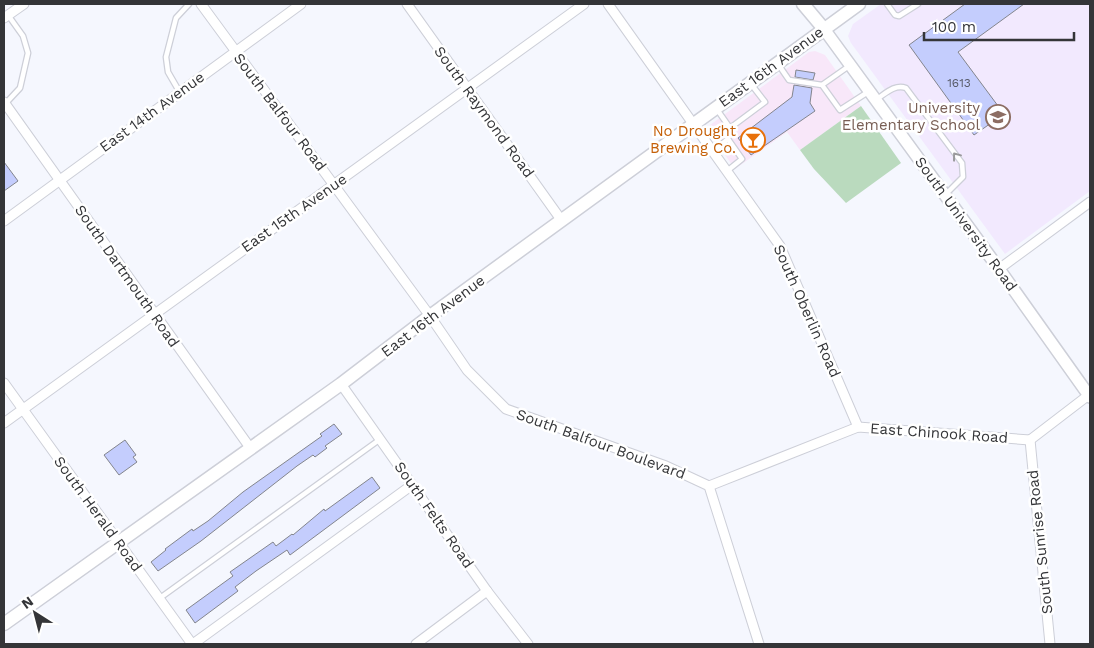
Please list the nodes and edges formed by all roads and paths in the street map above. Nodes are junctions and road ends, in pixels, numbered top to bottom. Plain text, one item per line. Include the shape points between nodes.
1 (24, 4) edge
2 (189, 4) edge
3 (201, 4) edge
4 (301, 4) edge
5 (407, 4) edge
6 (584, 4) edge
7 (608, 4) edge
8 (803, 4) edge
9 (859, 4) edge
10 (887, 4) edge
11 (918, 4) edge
12 (6, 16) edge
13 (824, 29) junction
14 (234, 51) junction
15 (777, 63) junction
16 (850, 65) junction
17 (750, 82) junction
18 (822, 85) junction
19 (467, 88) junction
20 (179, 91) junction
21 (872, 95) junction
22 (4, 103) edge
23 (716, 107) junction
24 (693, 124) junction
25 (730, 128) junction
26 (728, 139) junction
27 (712, 151) junction
28 (726, 170) junction
29 (60, 180) junction
30 (335, 185) junction
31 (945, 194) junction
32 (1090, 202) edge
33 (4, 221) edge
34 (562, 221) junction
35 (999, 269) junction
36 (154, 313) junction
37 (430, 316) junction
38 (4, 383) edge
39 (341, 384) junction
40 (1090, 395) edge
41 (22, 409) junction
42 (4, 422) edge
43 (858, 427) junction
44 (380, 439) junction
45 (1030, 440) junction
46 (251, 449) junction
47 (412, 485) junction
48 (709, 486) junction
49 (119, 541) junction
50 (487, 591) junction
51 (160, 598) junction
52 (4, 624) edge
53 (192, 644) edge
54 (416, 644) edge
55 (528, 644) edge
56 (759, 644) edge
57 (1050, 644) edge

1 - 12 street
2 - 20 lane via 176,18 165,65
3 - 14 street, South Balfour Road
4 - 14 street, East 14th Avenue
5 - 19 street, South Raymond Road
6 - 19 street, East 15th Avenue
7 - 24 street, South Oberlin Road
8 - 13 main road, South University Road
9 - 13 main road, East 16th Avenue
10 - 11 lane via 899,16
12 - 22 lane via 23,36 28,53 20,88
13 - 15 main road, East 16th Avenue
13 - 16 street, South University Road
14 - 20 street, East 14th Avenue
14 - 30 street, South Balfour Road
15 - 17 main road, East 16th Avenue
15 - 18 lane via 789,80
16 - 18 lane
16 - 21 street, South University Road
17 - 23 main road, East 16th Avenue
17 - 25 lane via 765,102
18 - 21 lane via 840,110
19 - 30 street, East 15th Avenue
19 - 34 street, South Raymond Road
20 - 29 street, East 14th Avenue
21 - 31 street, South University Road
31 -> 21 lane via 963,177 962,163 906,88 900,86
22 - 29 street, South Dartmouth Road
23 - 24 main road, East 16th Avenue
23 - 25 lane
24 - 27 street, South Oberlin Road
24 - 34 main road, East 16th Avenue
25 - 26 lane
26 - 27 lane
26 - 28 lane via 742,159
27 - 28 street, South Oberlin Road
28 - 43 street, South Oberlin Road via 780,246
29 - 33 street, East 14th Avenue
29 - 36 street, South Dartmouth Road
30 - 36 street, East 15th Avenue
30 - 37 street, South Balfour Road
31 - 35 street, South University Road
32 - 35 street
34 - 37 main road, East 16th Avenue
35 - 40 street, South University Road
36 - 41 street, East 15th Avenue
36 - 46 street, South Dartmouth Road
37 - 39 main road, East 16th Avenue
37 - 48 street, South Balfour Boulevard via 467,370 506,409 666,466
38 - 41 street, South Herald Road
39 - 44 street, South Felts Road
39 - 46 main road, East 16th Avenue
40 - 45 street
41 - 42 street, East 15th Avenue
41 - 49 street, South Herald Road
43 - 45 street, East Chinook Road
43 - 48 street, East Chinook Road
44 - 47 street, South Felts Road
44 - 51 lane
45 - 57 street, South Sunrise Road
46 - 49 main road, East 16th Avenue
47 - 50 street, South Felts Road
47 - 53 street
48 - 56 street
49 - 51 street, South Herald Road
49 - 52 main road, East 16th Avenue
50 - 54 street
50 - 55 street, South Felts Road
51 - 53 street, South Herald Road

